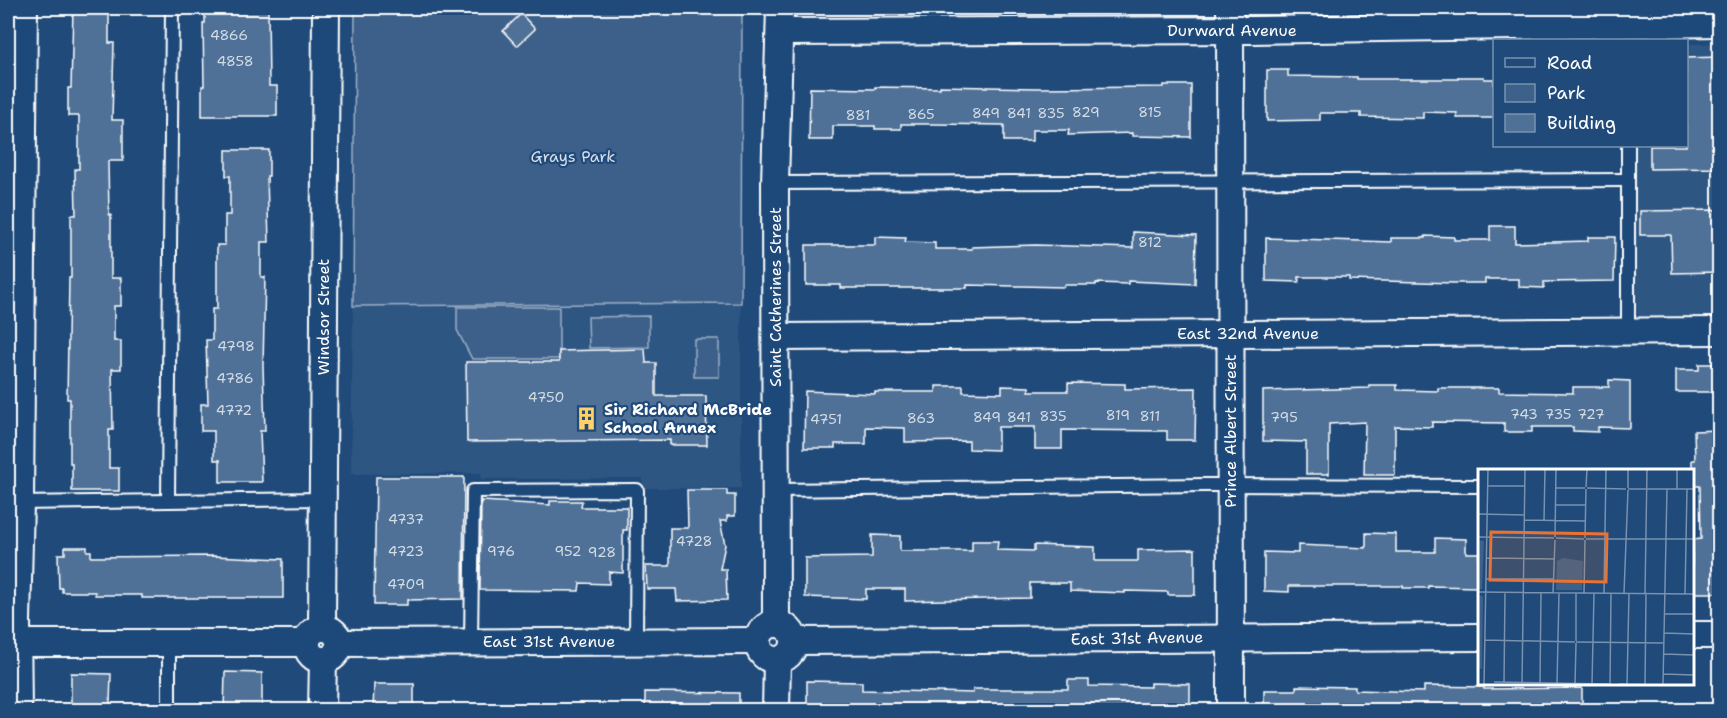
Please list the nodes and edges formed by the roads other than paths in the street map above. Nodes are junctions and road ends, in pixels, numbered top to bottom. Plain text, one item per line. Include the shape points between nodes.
1 (24, 8) edge
2 (172, 8) edge
3 (326, 8) edge
4 (1230, 19) edge
5 (780, 20) edge
6 (1719, 23) edge
7 (1629, 33) edge
8 (1628, 147) edge
9 (1628, 180) junction
10 (1229, 181) junction
11 (775, 183) junction
12 (1628, 331) junction
13 (1719, 331) edge
14 (1230, 333) junction
15 (776, 336) junction
16 (1231, 486) junction
17 (1478, 486) edge
18 (776, 490) junction
19 (322, 499) junction
20 (168, 500) junction
21 (14, 503) edge
22 (767, 632) junction
23 (1694, 635) edge
24 (1719, 635) edge
25 (1478, 637) edge
26 (1229, 638) junction
27 (471, 641) junction
28 (636, 641) junction
29 (794, 641) junction
30 (12, 643) edge
31 (323, 643) junction
32 (169, 644) junction
33 (777, 660) junction
34 (18, 711) edge
35 (169, 711) edge
36 (322, 711) edge
37 (776, 711) edge
38 (1231, 711) edge

1 - 21 street
2 - 20 lane
3 - 19 street, Windsor Street
4 - 5 street, Durward Avenue
4 - 7 street, Durward Avenue
4 - 10 street, Prince Albert Street
5 - 11 street, Saint Catherines Street
6 - 7 street, Durward Avenue
8 - 9 lane
9 - 10 lane
9 - 12 lane
10 - 11 lane
10 - 14 street, Prince Albert Street
11 - 15 street, Saint Catherines Street
12 - 13 street, East 32nd Avenue
12 - 14 street, East 32nd Avenue
14 - 15 street, East 32nd Avenue
14 - 16 street, Prince Albert Street
15 - 18 street, Saint Catherines Street
16 - 17 lane
16 - 18 lane
16 - 26 street, Prince Albert Street
18 - 22 street, Saint Catherines Street
19 - 20 lane
19 - 31 street, Windsor Street
20 - 21 lane
21 - 30 street
22 - 28 street, East 31st Avenue
22 - 29 street via 786,627
22 - 33 street via 759,647 766,656
23 - 24 street
25 - 26 street, East 31st Avenue
26 - 29 street, East 31st Avenue
26 - 38 street, Prince Albert Street
27 - 28 street, East 31st Avenue
27 - 28 lane via 473,491 637,490
27 - 31 street, East 31st Avenue
29 - 33 street via 787,656
30 - 32 street, East 31st Avenue
30 - 34 street
31 - 32 street, East 31st Avenue
31 - 36 street, Windsor Street
32 - 35 lane
33 - 37 street

